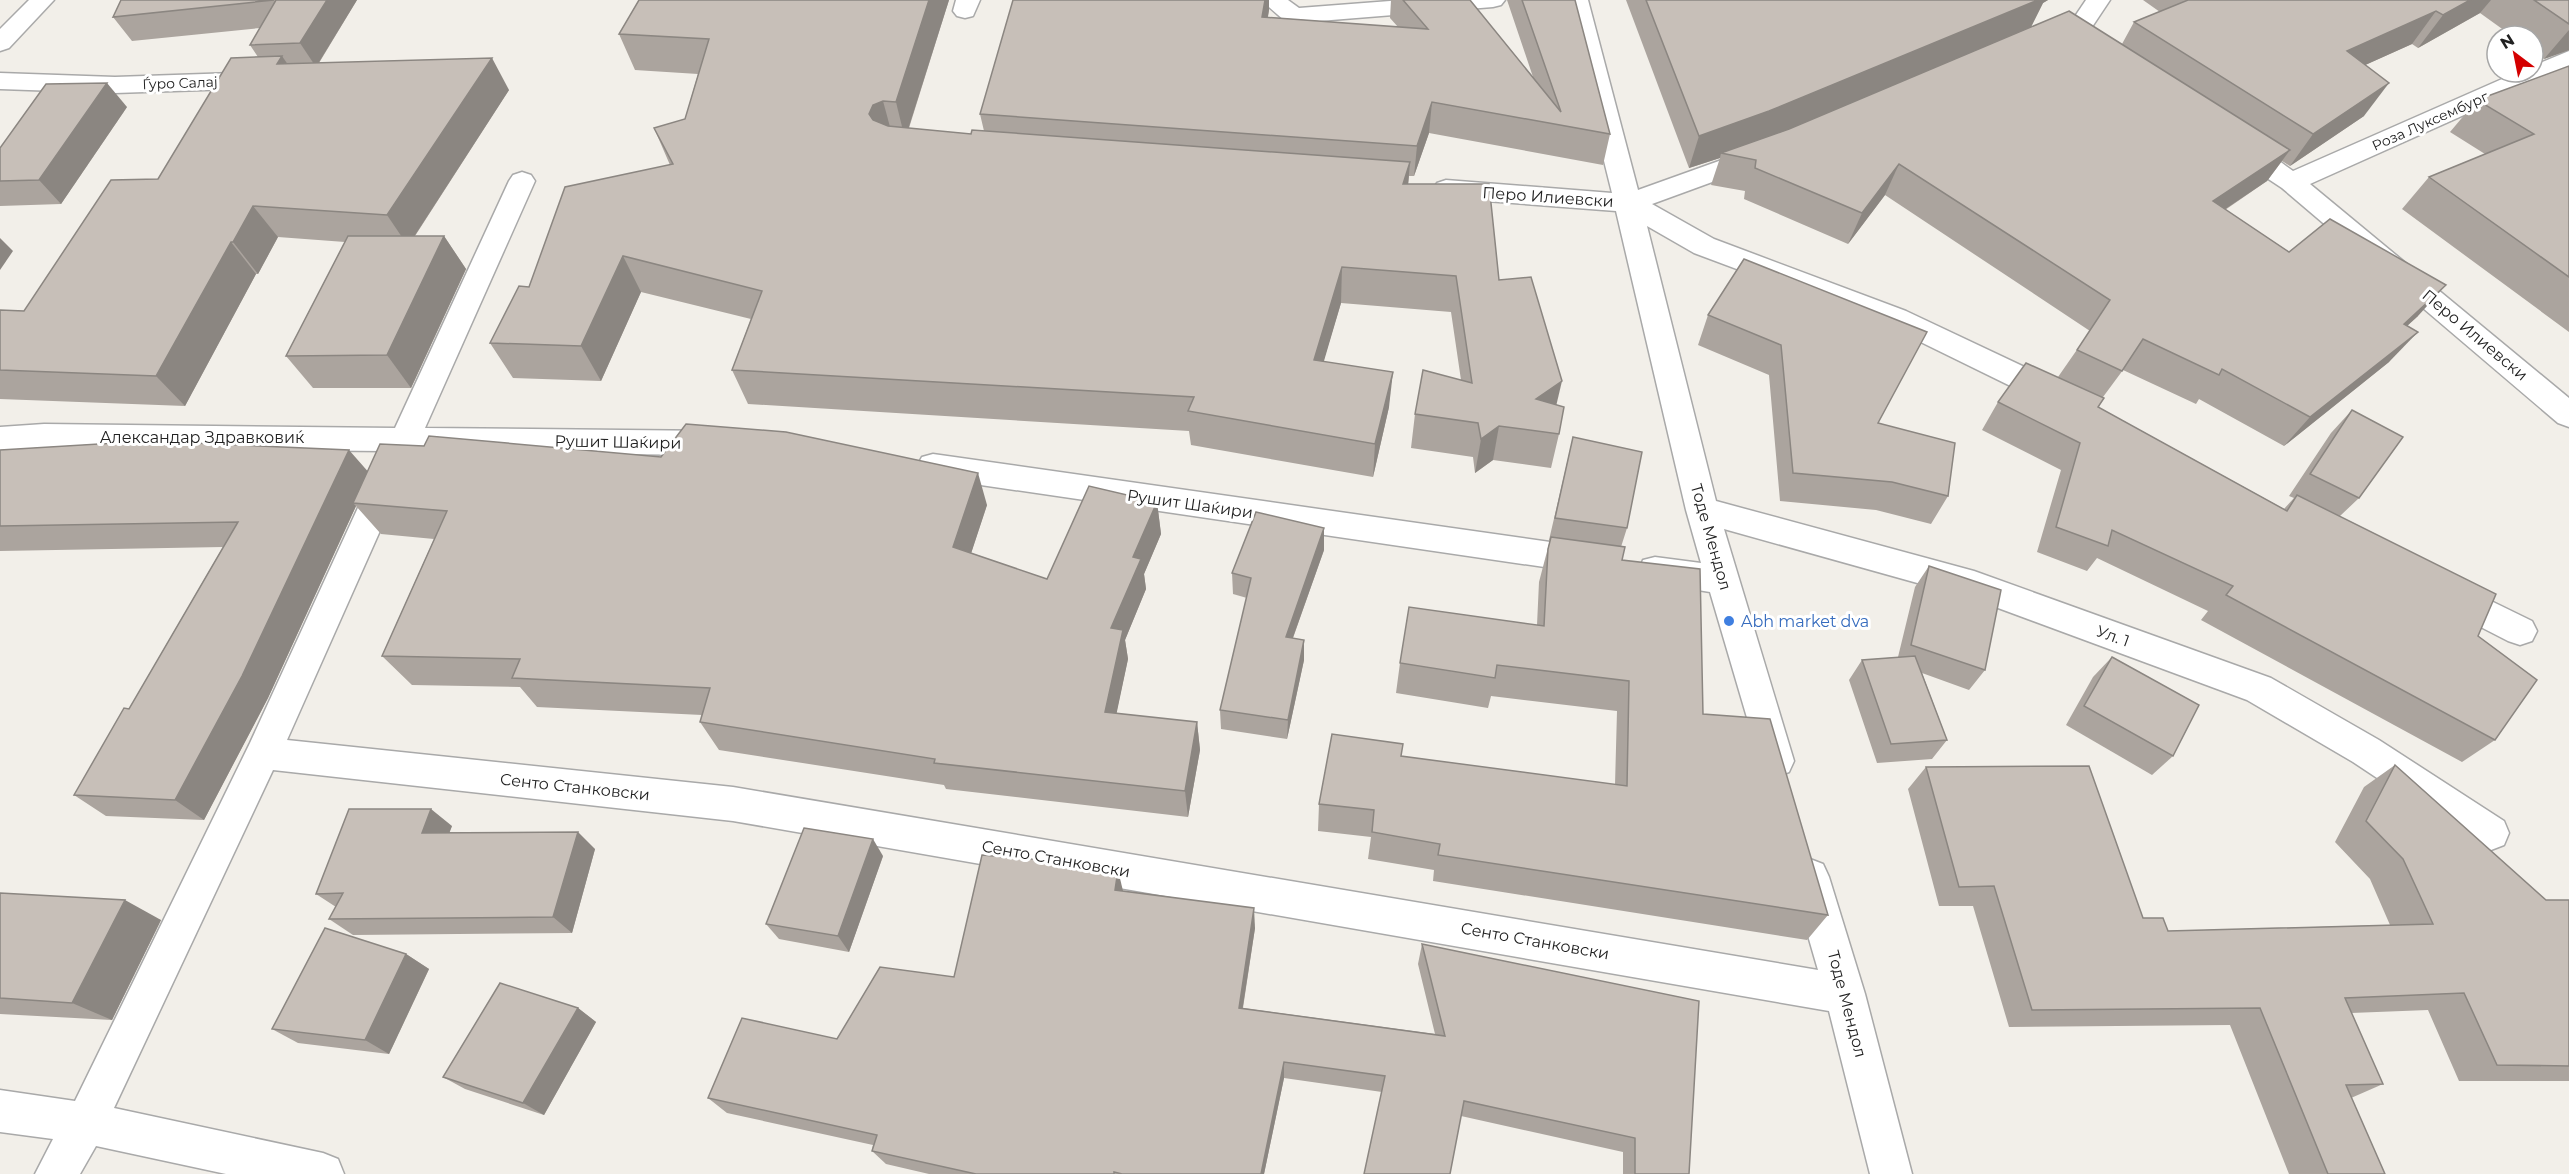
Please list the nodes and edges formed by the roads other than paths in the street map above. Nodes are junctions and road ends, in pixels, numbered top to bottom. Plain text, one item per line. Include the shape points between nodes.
1 (42, 0) edge
2 (1273, 0) edge
3 (1493, 0) edge
4 (1575, 0) edge
5 (2098, 0) edge
6 (2066, 39) edge
7 (0, 43) edge
8 (2569, 59) edge
9 (280, 79) edge
10 (0, 81) edge
11 (2221, 137) edge
12 (1778, 147) edge
13 (522, 181) dead end
14 (2291, 182) junction
15 (1427, 188) edge
16 (1628, 203) junction
17 (2557, 387) edge
18 (2080, 407) edge
19 (2569, 415) edge
20 (0, 439) edge
21 (404, 439) junction
22 (749, 445) edge
23 (909, 462) edge
24 (1702, 510) junction
25 (1723, 580) junction
26 (2426, 583) edge
27 (2520, 631) dead end
28 (262, 753) junction
29 (1784, 787) edge
30 (2491, 833) dead end
31 (1801, 845) edge
32 (1845, 994) junction
33 (0, 1112) edge
34 (86, 1123) junction
35 (56, 1174) edge
36 (323, 1174) edge
37 (1891, 1174) edge

1 - 7 street
2 - 3 street via 1294,16
4 - 16 street, Тоде Мендол
5 - 6 street
8 - 14 street, Роза Луксембург
9 - 10 street, Ѓуро Салај via 116,85
11 - 14 street, Перо Илиевски
12 - 16 street
13 - 21 street
14 - 17 street, Перо Илиевски
15 - 16 street, Перо Илиевски
16 - 18 street via 1704,246 1896,318
16 - 24 street, Тоде Мендол
17 - 19 street, Перо Илиевски
20 - 21 street, Александар Здравковиќ
21 - 22 street, Рушит Шаќири
21 - 28 street
23 - 25 street, Рушит Шаќири
24 - 25 street, Тоде Мендол
24 - 30 street, Ул. 1 via 1974,585 2259,689 2366,751
25 - 29 street, Тоде Мендол
26 - 27 street
28 - 32 street, Сенто Станковски via 733,804
28 - 34 street
31 - 32 street, Тоде Мендол
32 - 37 street, Тоде Мендол
33 - 34 street
34 - 35 street
34 - 36 street

